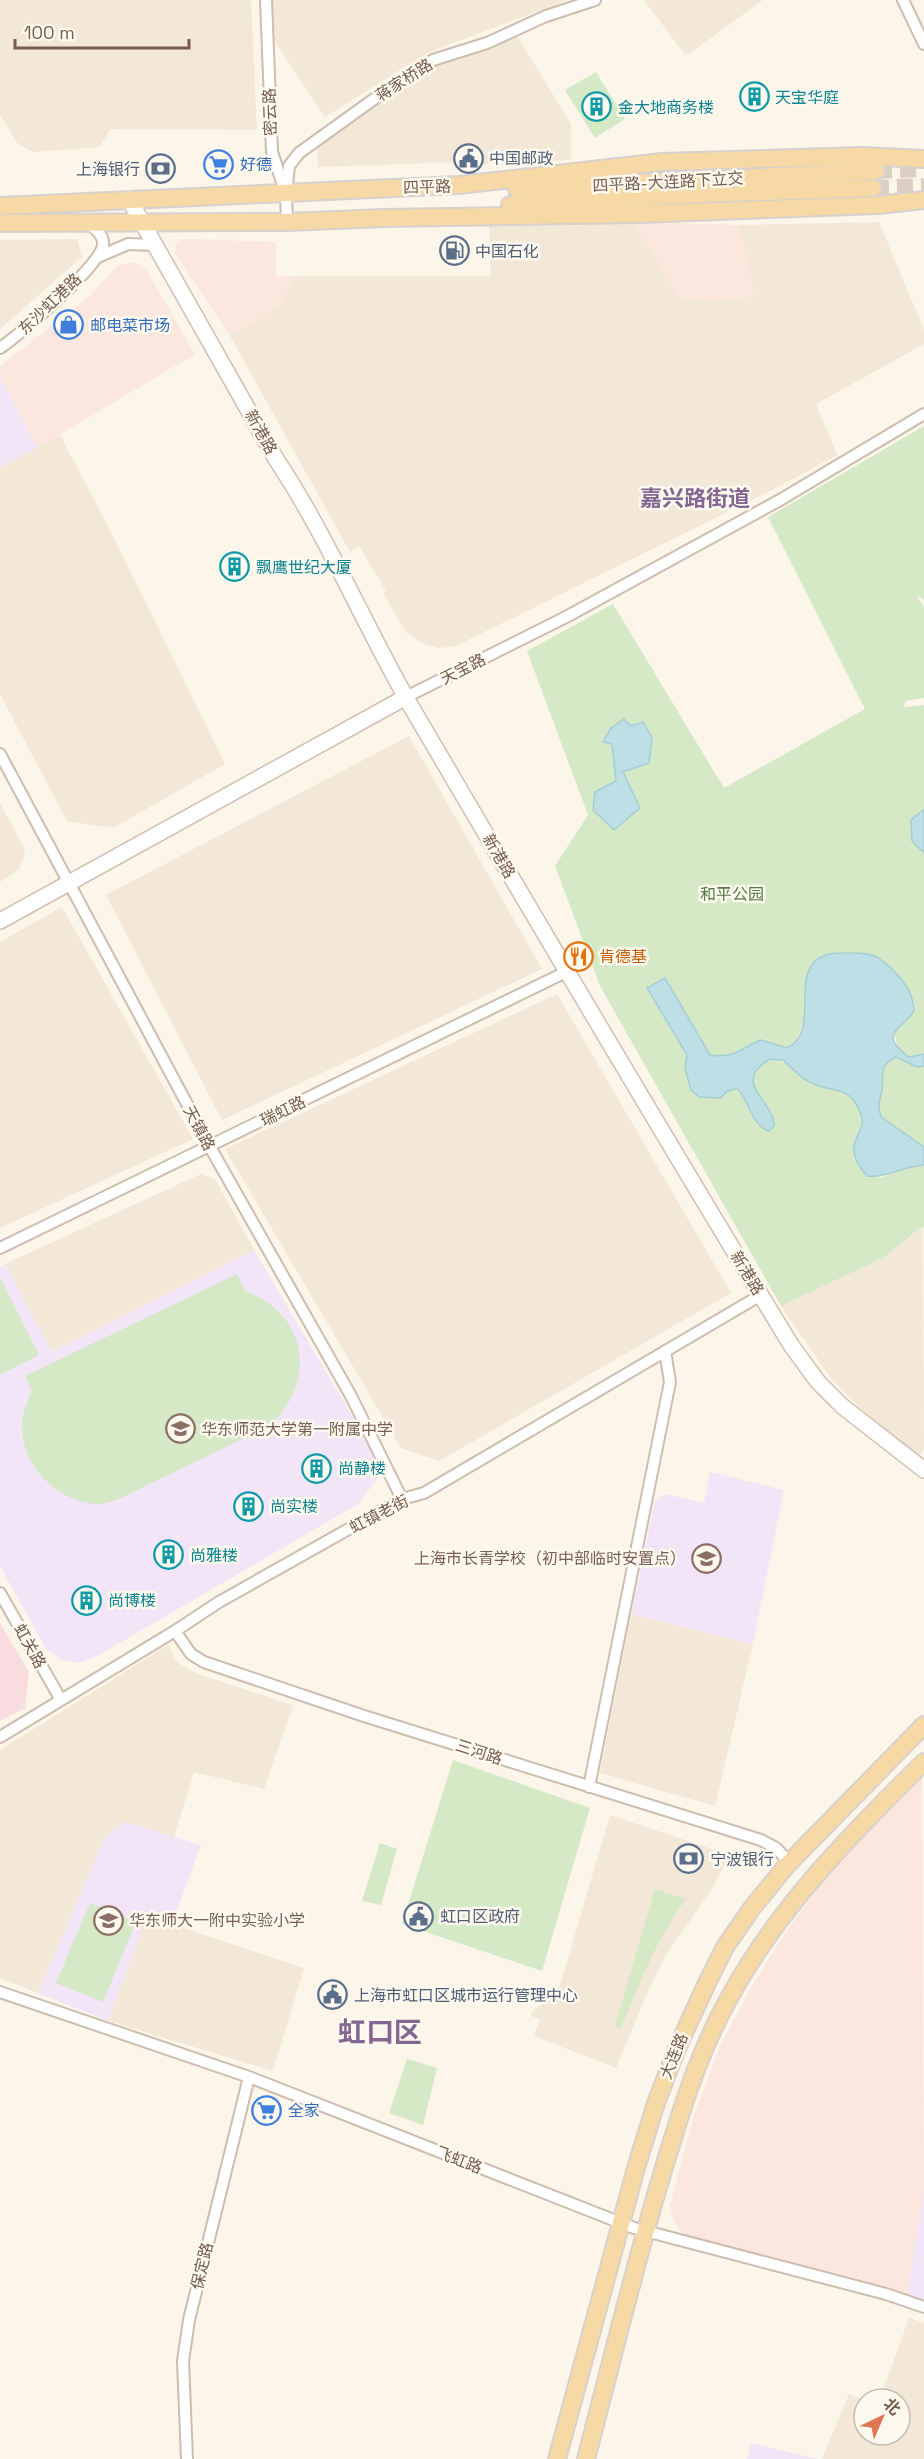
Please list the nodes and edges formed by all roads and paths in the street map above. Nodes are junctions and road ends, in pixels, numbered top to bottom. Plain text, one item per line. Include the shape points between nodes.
1 (266, 0) edge
2 (595, 0) edge
3 (903, 0) edge
4 (924, 44) edge
5 (924, 159) edge
6 (876, 171) tunnel mouth
7 (459, 185) junction
8 (873, 188) tunnel mouth
9 (286, 194) junction
10 (129, 200) junction
11 (924, 200) edge
12 (0, 206) edge
13 (469, 216) junction
14 (140, 221) junction
15 (287, 222) junction
16 (88, 223) junction
17 (0, 224) edge
18 (153, 245) junction
19 (98, 257) junction
20 (0, 348) edge
21 (924, 414) edge
22 (406, 697) junction
23 (0, 754) edge
24 (68, 882) junction
25 (0, 921) edge
26 (566, 972) junction
27 (210, 1147) junction
28 (0, 1248) edge
29 (761, 1295) junction
30 (665, 1351) junction
31 (924, 1470) edge
32 (402, 1499) junction
33 (0, 1593) edge
34 (175, 1631) junction
35 (60, 1700) junction
36 (924, 1725) edge
37 (0, 1737) edge
38 (924, 1762) edge
39 (589, 1787) junction
40 (790, 1863) junction
41 (0, 1992) edge
42 (249, 2078) junction
43 (622, 2224) junction
44 (645, 2232) junction
45 (924, 2307) edge
46 (567, 2424) junction
47 (187, 2459) edge
48 (547, 2459) edge
49 (557, 2459) edge
50 (586, 2459) edge

1 - 9 street, 密云路 via 272,152
2 - 9 street, 蒋家桥路 via 433,60 299,153 289,166
3 - 4 street
5 - 7 main road, 四平路 via 862,156 662,162
6 - 7 main road, 四平路-大连路下立交 via 553,190
7 - 9 main road, 四平路
8 - 13 main road, 四平路-大连路下立交 via 504,206
9 - 10 main road, 四平路
9 - 15 street, 密云路
10 - 12 main road, 四平路
10 - 14 street, 新港路
11 - 13 main road, 四平路 via 639,214
13 - 15 main road, 四平路
14 - 15 main road, 四平路
14 - 16 main road, 四平路
14 - 18 street, 新港路
16 - 17 main road, 四平路
16 - 19 street via 101,235
18 - 19 street, 东沙虹港路 via 128,244
18 - 22 street, 新港路 via 298,492
19 - 20 street, 东沙虹港路 via 34,321
21 - 22 street, 天宝路 via 780,500 576,612
22 - 24 street, 天宝路
22 - 26 street, 新港路
23 - 24 street, 天镇路
24 - 25 street, 天宝路
24 - 27 street, 天镇路
26 - 27 street, 瑞虹路
26 - 29 street, 新港路
27 - 28 street, 瑞虹路
27 - 32 street, 天镇路 via 351,1396
29 - 30 street, 虹镇老街
29 - 31 street, 新港路 via 818,1382 842,1406
30 - 32 street, 虹镇老街 via 424,1493
30 - 39 street via 670,1382
32 - 34 street, 虹镇老街
33 - 35 street, 虹关路
34 - 35 street, 虹镇老街
34 - 39 street, 三河路 via 191,1654 204,1662
35 - 37 street, 虹镇老街
36 - 40 main road, 大连路
38 - 44 main road, 大连路 via 805,1886 728,2000 695,2068
39 - 40 street, 三河路 via 761,1840 776,1848
40 - 43 main road, 大连路 via 725,1947 699,1999 656,2103
41 - 42 street, 飞虹路
42 - 43 street, 飞虹路
42 - 47 street, 保定路 via 189,2320 183,2361
43 - 44 street, 飞虹路
43 - 46 main road, 大连路
44 - 45 street, 飞虹路
44 - 50 main road, 大连路
46 - 48 main road
46 - 49 main road, 大连路

